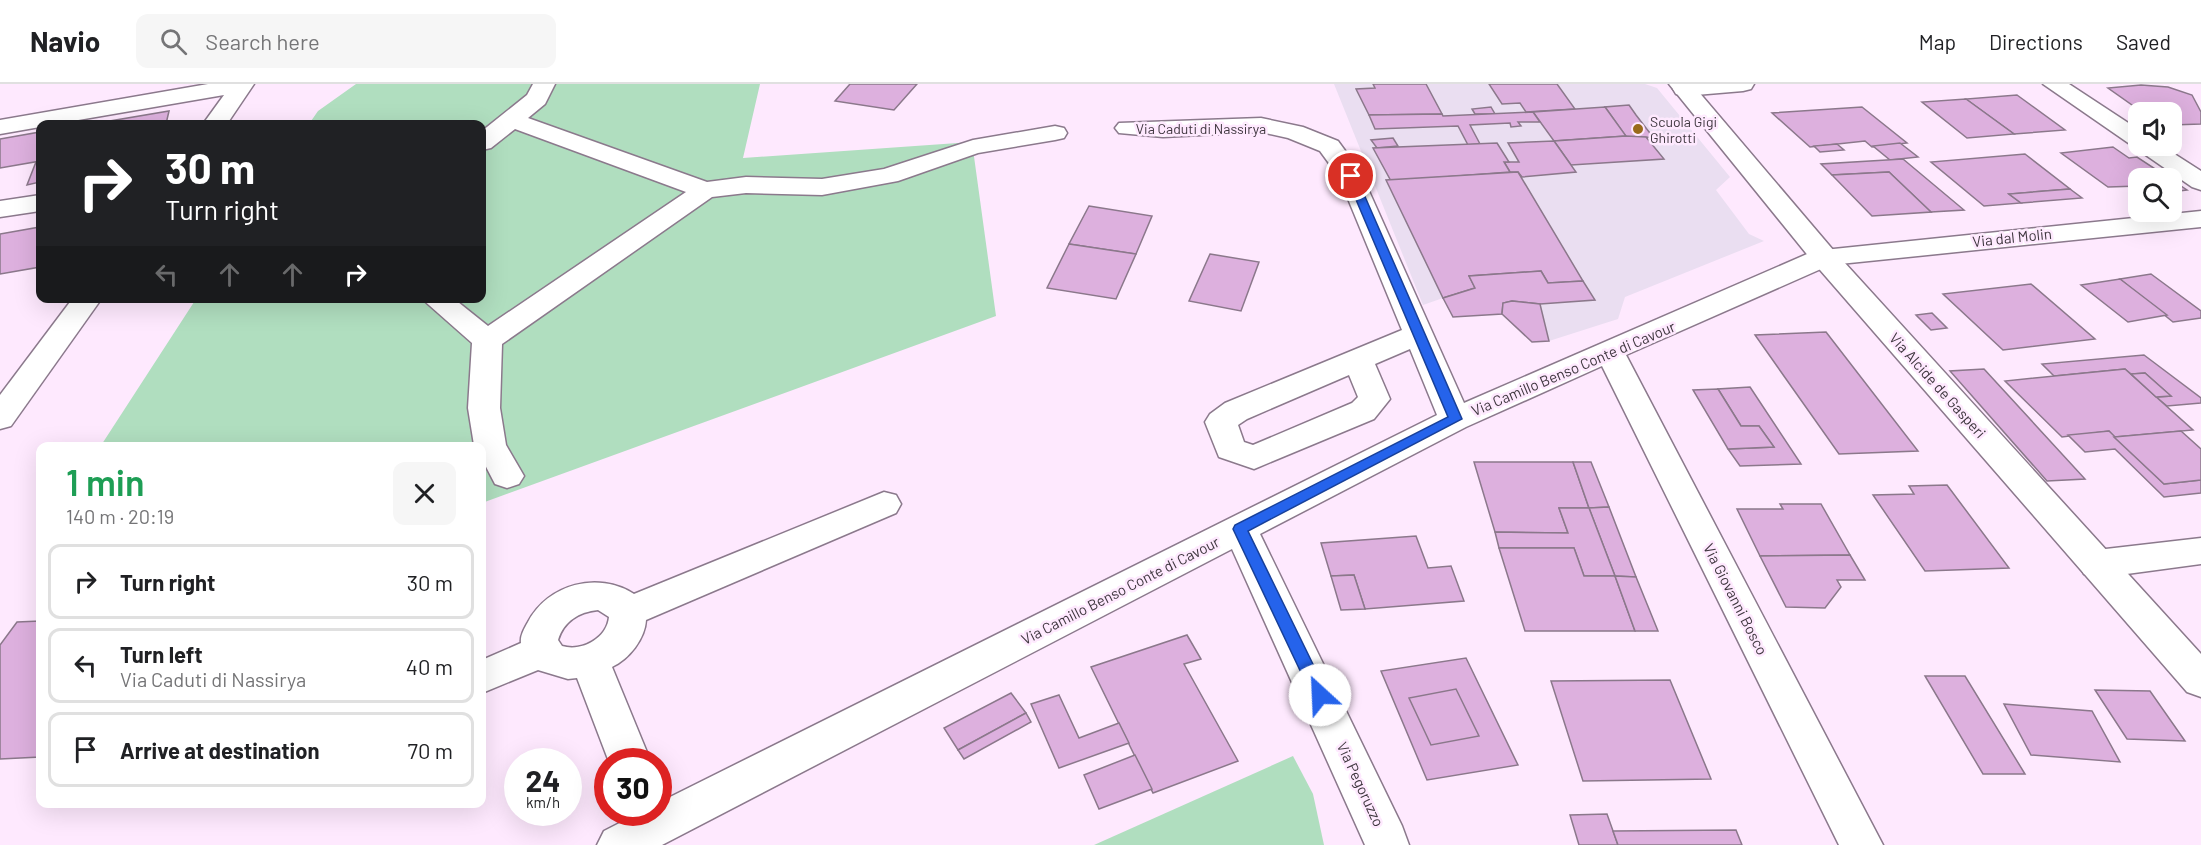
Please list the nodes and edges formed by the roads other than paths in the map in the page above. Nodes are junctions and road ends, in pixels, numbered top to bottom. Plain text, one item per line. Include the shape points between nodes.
1 (544, 84) edge
2 (1743, 84) edge
3 (2054, 84) edge
4 (243, 85) edge
5 (1682, 86) edge
6 (40, 120) edge
7 (218, 120) edge
8 (513, 120) junction
9 (36, 121) edge
10 (0, 127) edge
11 (1127, 128) dead end
12 (1055, 133) dead end
13 (2128, 134) edge
14 (486, 140) edge
15 (2161, 156) edge
16 (2201, 182) edge
17 (705, 190) junction
18 (36, 204) edge
19 (0, 209) edge
20 (2201, 219) edge
21 (1824, 257) junction
22 (84, 303) edge
23 (441, 303) edge
24 (1419, 334) junction
25 (487, 340) junction
26 (1610, 353) junction
27 (1359, 361) dead end
28 (0, 418) edge
29 (1455, 419) junction
30 (507, 476) dead end
31 (884, 504) dead end
32 (1240, 529) junction
33 (2201, 551) edge
34 (2097, 564) junction
35 (628, 612) junction
36 (543, 651) junction
37 (590, 661) junction
38 (486, 675) edge
39 (2201, 681) edge
40 (624, 748) edge
41 (672, 811) edge
42 (645, 826) edge
43 (619, 845) edge
44 (1387, 845) edge
45 (1861, 845) edge

1 - 8 street via 537,99
2 - 5 street
3 - 13 street
4 - 6 street
4 - 7 street
5 - 21 street, Via Alcide de Gasperi
8 - 14 street
8 - 17 street
9 - 10 street
11 - 24 street, Via Caduti di Nassirya via 1261,125 1295,132 1329,146 1351,176
12 - 17 street via 973,147 889,176 822,187 746,185
15 - 16 street
17 - 25 street
18 - 19 street
20 - 21 street, Via dal Molin
21 - 26 street, Via Camillo Benso Conte di Cavour
21 - 34 street, Via Alcide de Gasperi
22 - 28 street
23 - 25 street
24 - 27 street
24 - 29 street, Via Caduti di Nassirya
25 - 30 street via 484,408 490,445
26 - 29 street, Via Camillo Benso Conte di Cavour
26 - 45 street, Via Giovanni Bosco
29 - 32 street, Via Camillo Benso Conte di Cavour
31 - 35 street
32 - 41 street, Via Camillo Benso Conte di Cavour
32 - 44 street, Via Pegoruzzo
33 - 34 street
34 - 39 street, Via Alcide de Gasperi
35 - 36 street via 622,603 607,597 587,596 572,601 550,616 542,627 539,641
35 - 37 street via 627,630 616,646
36 - 37 street via 555,662 569,665
36 - 38 street
37 - 40 street
42 - 43 street, Via Camillo Benso Conte di Cavour

